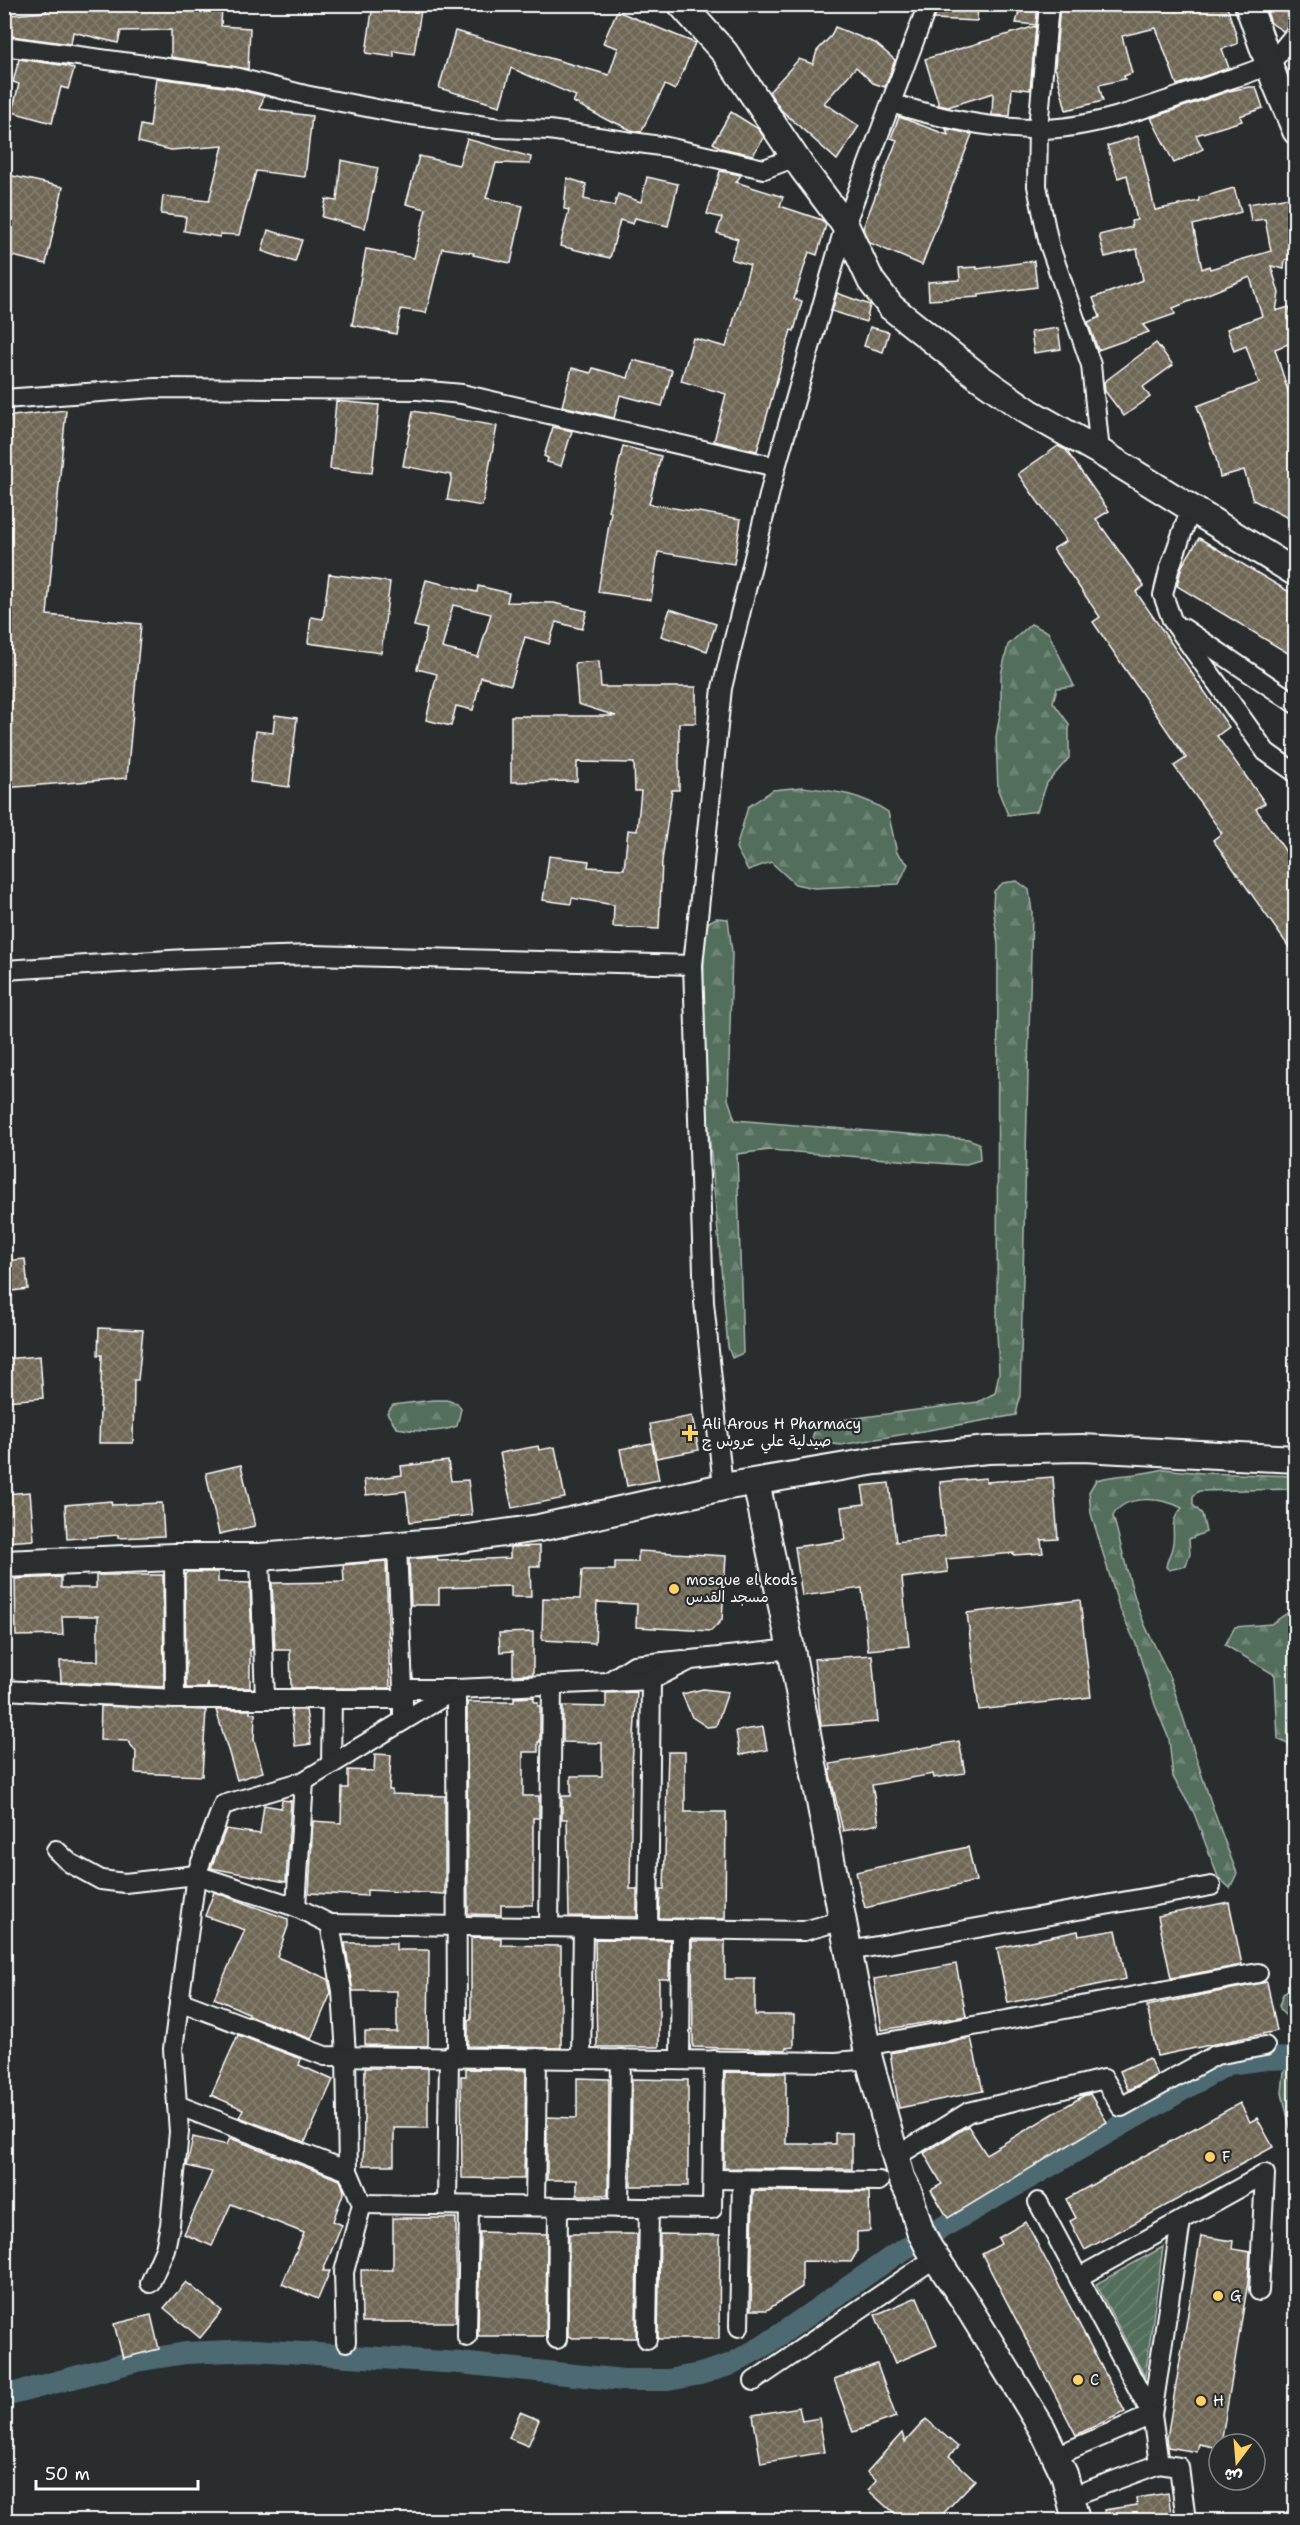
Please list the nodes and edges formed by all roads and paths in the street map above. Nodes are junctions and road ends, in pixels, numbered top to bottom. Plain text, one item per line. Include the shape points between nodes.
1 (681, 4) edge
2 (928, 4) edge
3 (1049, 4) edge
4 (1248, 4) edge
5 (1296, 33) edge
6 (4, 46) edge
7 (1269, 63) junction
8 (891, 104) junction
9 (1038, 129) junction
10 (1296, 130) edge
11 (796, 157) junction
12 (845, 225) junction
13 (4, 399) edge
14 (1100, 452) junction
15 (776, 467) junction
16 (1191, 508) junction
17 (1296, 573) edge
18 (1173, 620) junction
19 (1296, 704) edge
20 (1296, 773) edge
21 (693, 965) junction
22 (4, 970) edge
23 (1296, 1459) edge
24 (756, 1482) junction
25 (723, 1487) junction
26 (398, 1546) junction
27 (174, 1557) junction
28 (260, 1557) junction
29 (4, 1564) edge
30 (791, 1649) junction
31 (691, 1660) junction
32 (651, 1680) junction
33 (608, 1683) junction
34 (552, 1686) junction
35 (456, 1689) junction
36 (4, 1690) edge
37 (403, 1694) junction
38 (175, 1699) junction
39 (265, 1699) junction
40 (332, 1699) junction
41 (403, 1721) junction
42 (331, 1765) junction
43 (304, 1780) junction
44 (56, 1851) dead end
45 (196, 1875) junction
46 (1211, 1886) dead end
47 (296, 1907) junction
48 (843, 1920) junction
49 (330, 1924) junction
50 (457, 1926) junction
51 (549, 1927) junction
52 (583, 1928) junction
53 (648, 1929) junction
54 (681, 1930) junction
55 (849, 1951) junction
56 (1258, 1973) dead end
57 (178, 2001) junction
58 (1265, 2046) dead end
59 (867, 2053) junction
60 (346, 2055) junction
61 (453, 2056) junction
62 (537, 2058) junction
63 (581, 2058) junction
64 (621, 2059) junction
65 (680, 2060) junction
66 (714, 2060) junction
67 (177, 2105) junction
68 (895, 2157) junction
69 (348, 2171) junction
70 (713, 2179) junction
71 (742, 2180) junction
72 (879, 2181) dead end
73 (1038, 2202) dead end
74 (362, 2204) junction
75 (447, 2205) junction
76 (469, 2206) junction
77 (536, 2206) junction
78 (558, 2207) junction
79 (619, 2208) junction
80 (649, 2208) junction
81 (712, 2209) junction
82 (741, 2210) junction
83 (1181, 2221) junction
84 (935, 2258) junction
85 (1079, 2277) junction
86 (150, 2283) dead end
87 (1259, 2291) dead end
88 (740, 2327) dead end
89 (467, 2337) dead end
90 (557, 2339) dead end
91 (647, 2339) dead end
92 (346, 2342) dead end
93 (754, 2381) dead end
94 (1152, 2415) junction
95 (1056, 2457) junction
96 (1159, 2464) junction
97 (1073, 2509) edge
98 (1186, 2520) edge

1 - 11 main road via 725,53
2 - 8 street
3 - 9 street
4 - 7 main road
5 - 7 street
6 - 11 street via 234,77 424,117 667,147 764,169
7 - 9 street via 1088,124
7 - 10 main road
8 - 9 street via 964,122
8 - 12 street
9 - 14 street via 1037,186 1049,244 1091,365
11 - 12 main road
12 - 14 main road via 871,281 891,307 1029,412
12 - 15 street
13 - 15 street via 154,388 418,390 462,394
14 - 16 main road
15 - 21 street via 722,688
16 - 17 main road
16 - 18 street via 1163,595
18 - 19 street
18 - 20 street via 1266,752
21 - 22 street via 312,956
21 - 25 street via 704,1302
23 - 24 main road via 1082,1448 988,1450 876,1461
24 - 25 main road
24 - 30 main road
25 - 26 main road via 540,1528
26 - 28 main road
26 - 37 street
27 - 28 main road
27 - 29 main road
27 - 38 street
28 - 39 street
30 - 31 street
30 - 48 main road
31 - 32 street
31 - 33 street via 634,1665
32 - 33 street
32 - 53 street
33 - 34 street
34 - 35 street
34 - 51 street
35 - 37 street
35 - 41 street
35 - 50 street
36 - 38 street
37 - 40 street
37 - 41 street
38 - 39 street
39 - 40 street
40 - 42 street
41 - 42 street
42 - 43 street
43 - 45 street via 224,1805
43 - 47 street
44 - 45 street via 87,1874 115,1883
45 - 47 street
45 - 57 street
46 - 55 street
47 - 49 street
48 - 54 street via 804,1931
48 - 55 main road
49 - 50 street
49 - 60 street via 342,1991
50 - 51 street
50 - 61 street
51 - 52 street
52 - 53 street
52 - 63 street
53 - 54 street
54 - 65 street
55 - 59 main road
56 - 59 street
57 - 60 street via 325,2056
57 - 67 street via 173,2049
58 - 68 street via 1216,2055 1121,2107 1104,2079 969,2112
59 - 66 street via 836,2062
59 - 68 main road
60 - 61 street
60 - 69 street
61 - 62 street
61 - 75 street
62 - 63 street
62 - 77 street
63 - 64 street
64 - 65 street
64 - 79 street
65 - 66 street
66 - 70 street
67 - 69 street
67 - 86 street via 179,2132 170,2225 165,2249
68 - 84 main road via 920,2230
69 - 74 street
70 - 71 street
70 - 81 street
71 - 72 street
71 - 82 street
73 - 85 street
74 - 75 street
74 - 92 street via 344,2272
75 - 76 street
76 - 77 street
76 - 89 street
77 - 78 street
78 - 79 street
78 - 90 street
79 - 80 street
80 - 81 street
80 - 91 street
81 - 82 street
82 - 88 street
83 - 85 street
83 - 87 street via 1265,2174
83 - 94 street
84 - 93 street
84 - 95 main road via 1015,2382
85 - 94 street
94 - 95 street
94 - 96 street
95 - 97 main road
96 - 97 street
96 - 98 street via 1179,2467

